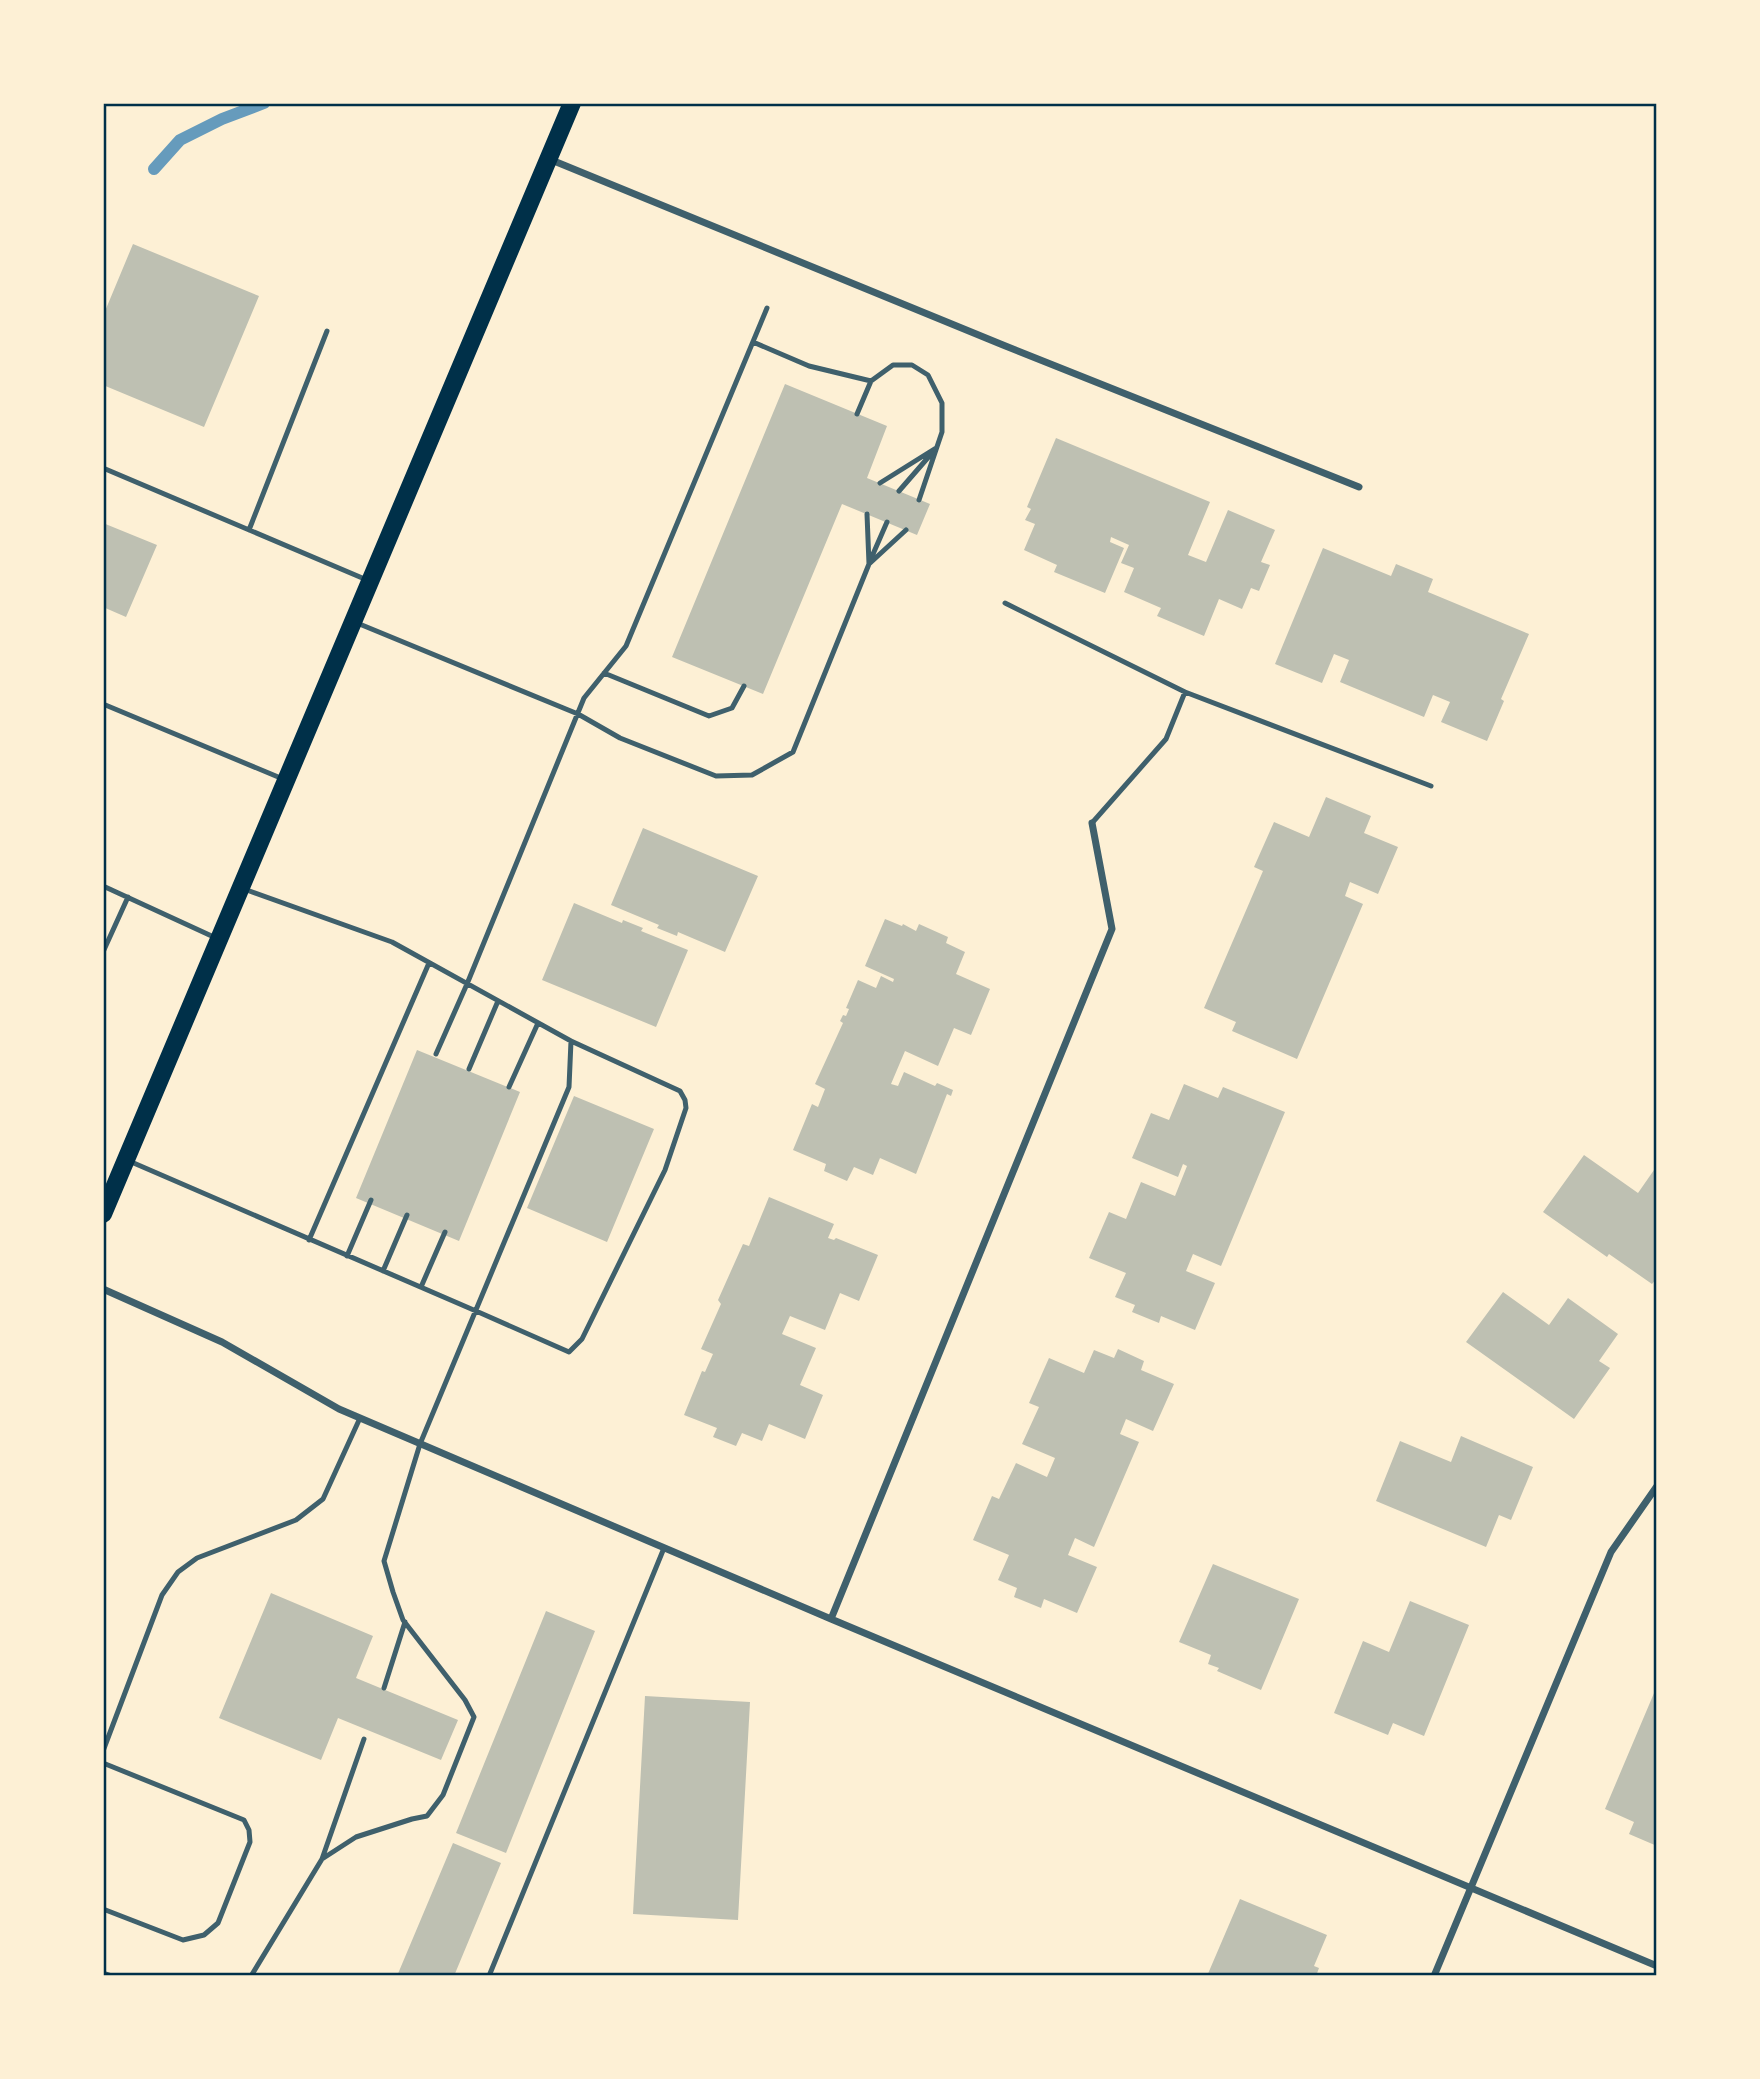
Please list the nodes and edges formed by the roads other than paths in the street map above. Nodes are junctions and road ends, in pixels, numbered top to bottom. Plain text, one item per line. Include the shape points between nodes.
1 (572, 103) edge
2 (548, 159) junction
3 (767, 308) dead end
4 (327, 331) dead end
5 (753, 342) junction
6 (871, 381) junction
7 (857, 414) dead end
8 (936, 448) junction
9 (103, 468) edge
10 (880, 483) dead end
11 (1359, 487) dead end
12 (899, 491) dead end
13 (919, 500) dead end
14 (867, 514) dead end
15 (887, 522) dead end
16 (249, 530) junction
17 (906, 530) dead end
18 (869, 564) junction
19 (370, 581) junction
20 (1005, 603) dead end
21 (354, 621) junction
22 (604, 673) junction
23 (744, 686) dead end
24 (1185, 692) junction
25 (103, 704) edge
26 (578, 714) junction
27 (286, 780) junction
28 (1431, 786) dead end
29 (1092, 823) joint
30 (103, 886) edge
31 (241, 887) junction
32 (128, 897) junction
33 (219, 940) junction
34 (105, 944) edge
35 (103, 952) edge
36 (429, 963) junction
37 (467, 984) junction
38 (498, 1001) junction
39 (538, 1023) junction
40 (570, 1041) junction
41 (436, 1054) dead end
42 (469, 1069) dead end
43 (509, 1087) dead end
44 (126, 1160) junction
45 (371, 1200) dead end
46 (103, 1214) edge
47 (407, 1215) dead end
48 (445, 1232) dead end
49 (309, 1240) junction
50 (347, 1256) junction
51 (383, 1271) junction
52 (421, 1287) junction
53 (103, 1289) edge
54 (476, 1311) junction
55 (360, 1418) junction
56 (420, 1444) junction
57 (1657, 1486) edge
58 (664, 1548) junction
59 (831, 1619) junction
60 (405, 1622) junction
61 (384, 1688) dead end
62 (364, 1739) dead end
63 (103, 1751) edge
64 (103, 1763) edge
65 (322, 1859) junction
66 (1471, 1886) junction
67 (103, 1909) edge
68 (1657, 1966) edge
69 (103, 1973) edge
70 (112, 1976) edge
71 (251, 1976) edge
72 (489, 1976) edge
73 (1434, 1976) edge

1 - 2 main road
2 - 11 street
2 - 19 main road
3 - 5 lane
4 - 16 lane
5 - 6 lane via 809,366
5 - 22 lane via 626,646
6 - 7 lane
6 - 8 lane via 893,365 912,365 929,375 942,403 942,432
8 - 10 lane
8 - 12 lane
8 - 13 lane
9 - 16 lane
14 - 18 lane
15 - 18 lane
16 - 19 lane
17 - 18 lane
18 - 26 lane via 793,752 752,775 716,776 620,738
19 - 21 main road
20 - 24 lane
21 - 26 lane
21 - 27 main road
22 - 23 lane via 709,716 732,708
22 - 26 lane via 584,698
24 - 28 lane
24 - 29 lane via 1166,739
25 - 27 lane
26 - 37 lane
27 - 31 main road
29 - 59 street via 1112,929
30 - 32 lane
31 - 33 main road
31 - 36 lane via 392,942
32 - 33 lane
32 - 34 lane
33 - 44 main road
34 - 35 lane
36 - 37 lane
36 - 49 lane
37 - 38 lane
37 - 41 lane
38 - 39 lane
38 - 42 lane
39 - 40 lane
39 - 43 lane
40 - 54 lane via 569,1087
40 - 54 lane via 680,1091 686,1108 665,1170 582,1339 569,1352
44 - 46 main road
44 - 49 lane
45 - 50 lane
47 - 51 lane
48 - 52 lane
49 - 50 lane
50 - 51 lane
51 - 52 lane
52 - 54 lane
53 - 55 street via 222,1342
54 - 56 lane
55 - 56 street
55 - 63 lane via 323,1499 296,1520 197,1558 178,1572 162,1595
56 - 58 street
56 - 60 lane via 384,1560
57 - 66 street via 1611,1552
58 - 59 street
58 - 72 lane
59 - 66 street
60 - 61 lane
60 - 65 lane via 474,1717 443,1795 427,1816 356,1837
62 - 65 lane
64 - 67 lane via 244,1820 250,1842 218,1923 204,1935 183,1940
65 - 71 lane
66 - 68 street
66 - 73 street
69 - 70 lane

